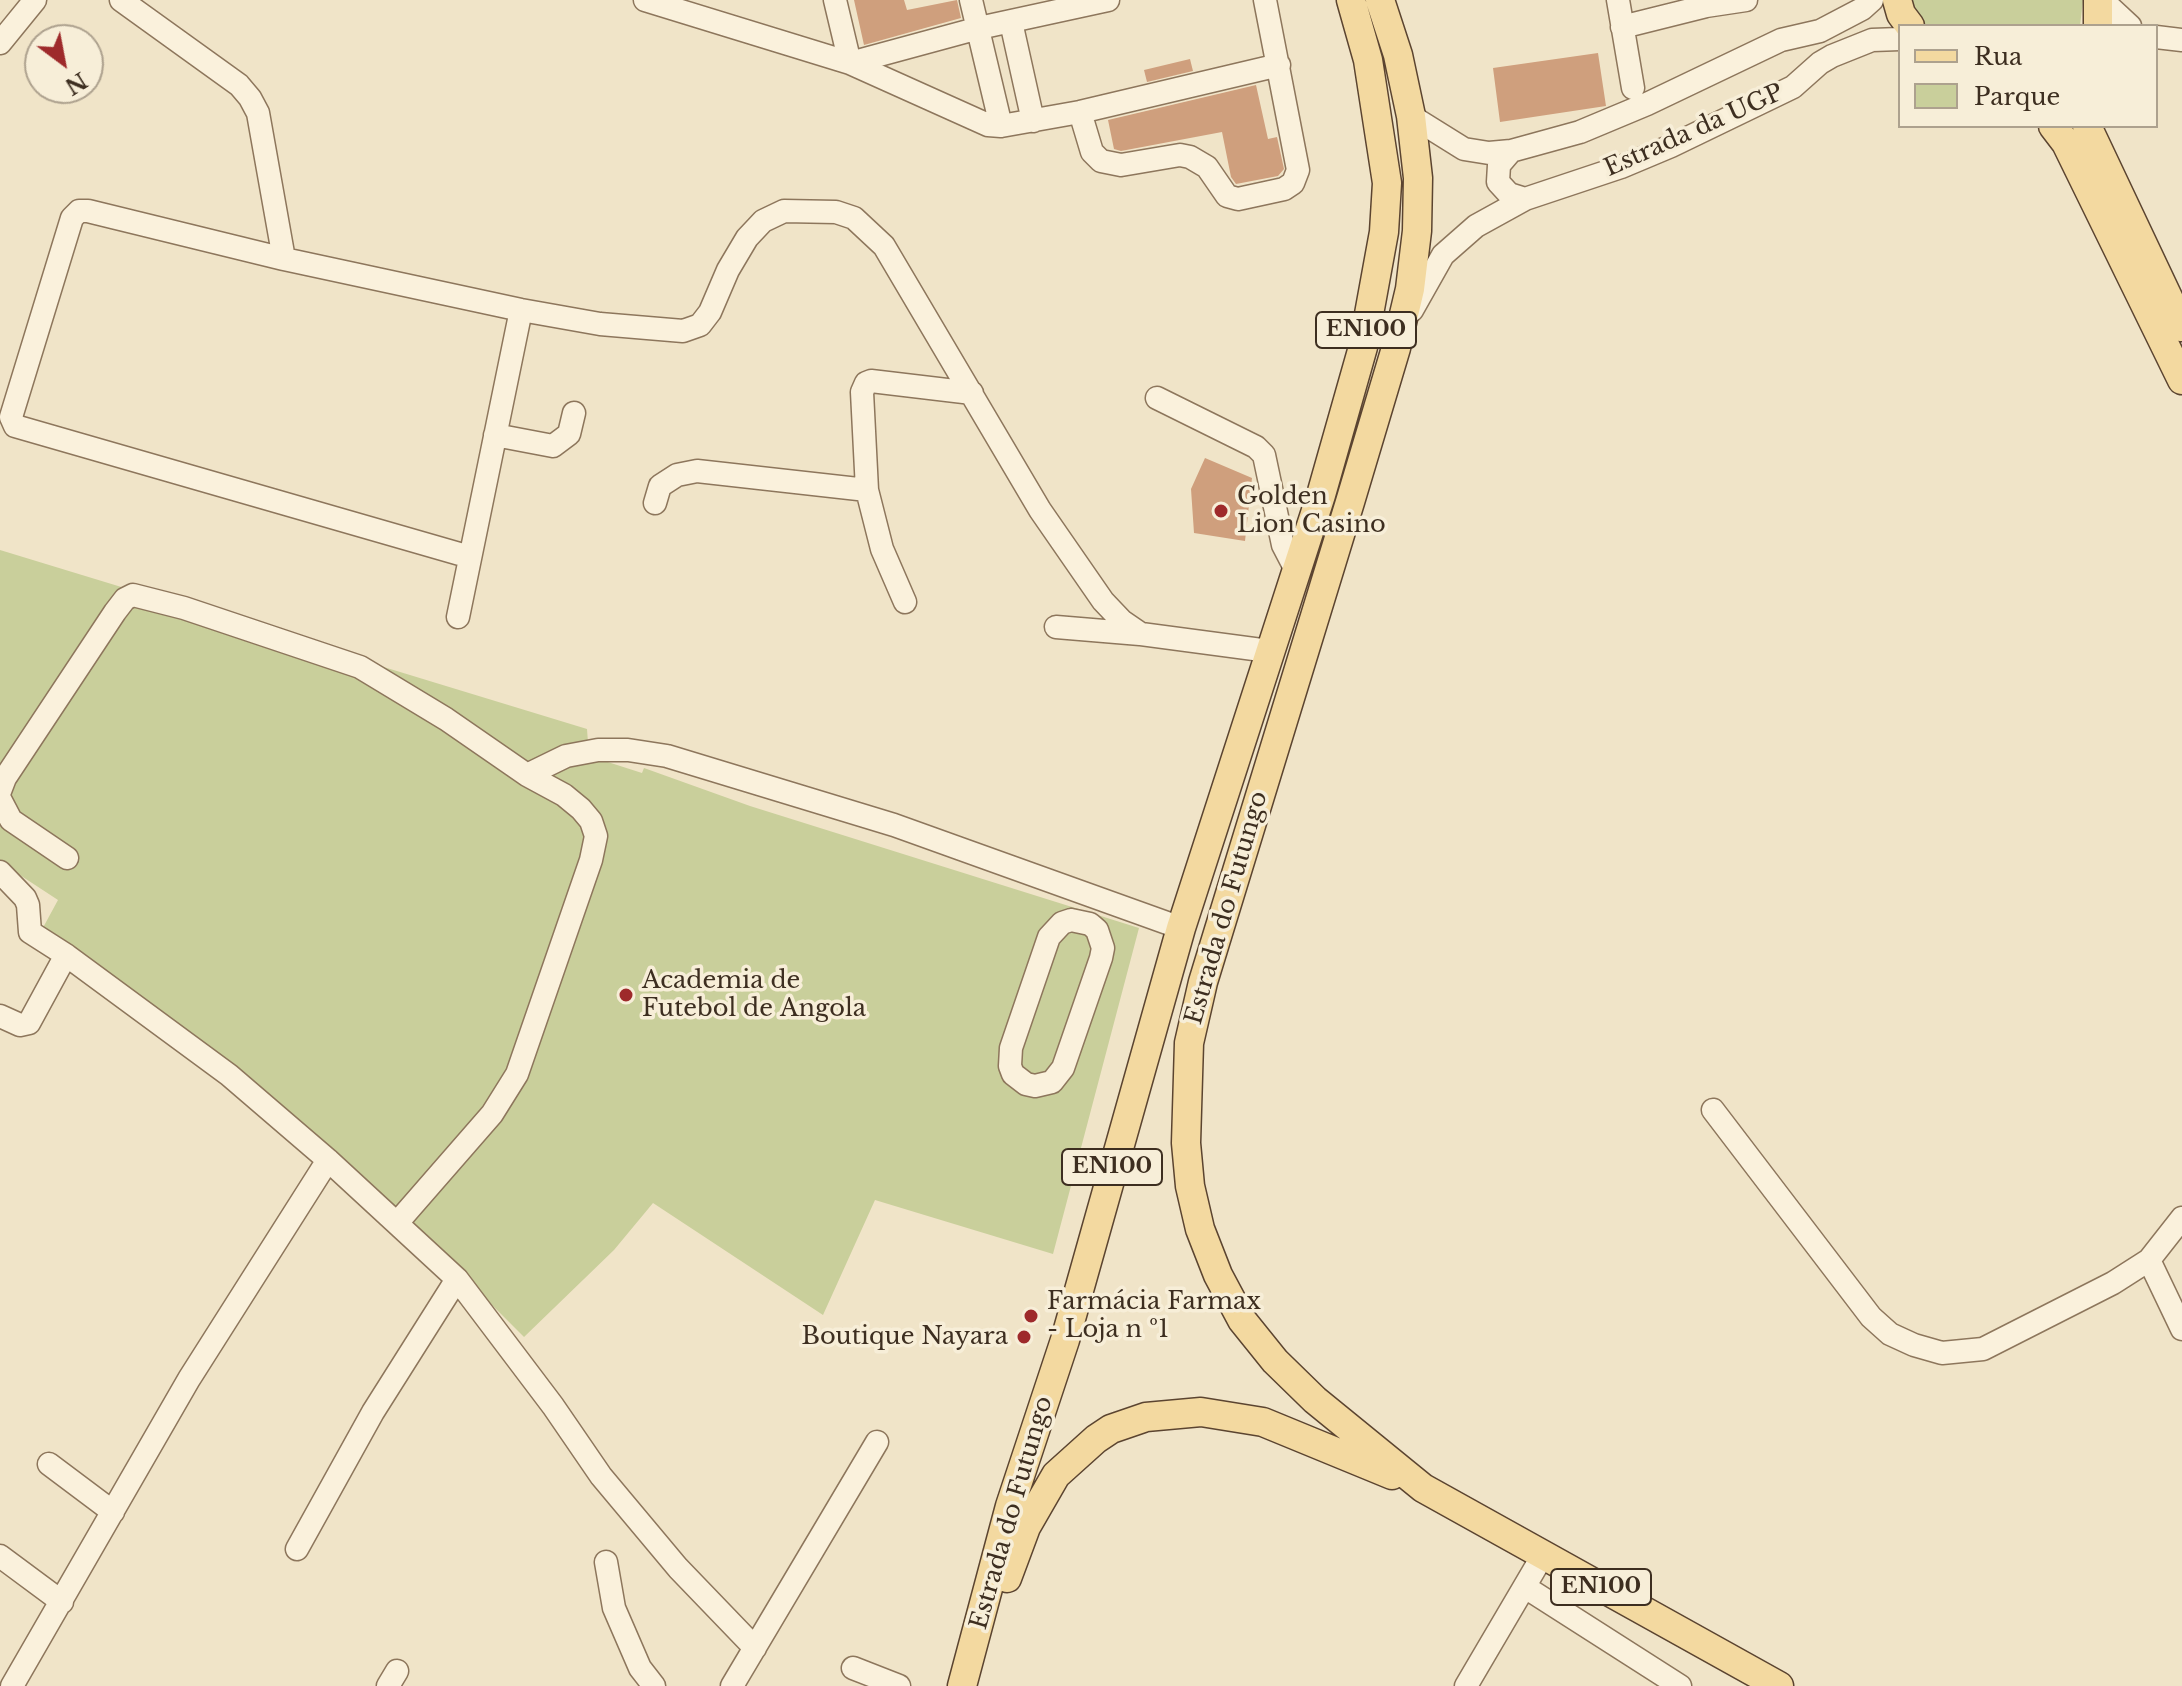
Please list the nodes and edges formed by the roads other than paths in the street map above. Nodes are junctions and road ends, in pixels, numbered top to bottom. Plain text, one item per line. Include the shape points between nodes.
1 (35, 0) edge
2 (121, 0) edge
3 (835, 0) edge
4 (971, 0) edge
5 (1108, 0) edge
6 (1265, 0) edge
7 (1351, 0) edge
8 (1380, 0) edge
9 (1618, 0) edge
10 (1746, 0) edge
11 (1872, 0) edge
12 (1897, 0) edge
13 (2100, 0) edge
14 (650, 1) edge
15 (1082, 3) edge
16 (1706, 3) edge
17 (1011, 22) junction
18 (1908, 24) edge
19 (2098, 24) edge
20 (2128, 24) edge
21 (1622, 27) junction
22 (979, 28) junction
23 (2158, 37) edge
24 (1898, 39) edge
25 (2182, 40) edge
26 (0, 43) edge
27 (850, 63) junction
28 (1279, 65) junction
29 (1633, 88) dead end
30 (1080, 112) junction
31 (1411, 116) junction
32 (1033, 121) junction
33 (1001, 126) junction
34 (2068, 132) edge
35 (1511, 151) junction
36 (1525, 199) junction
37 (284, 259) junction
38 (521, 310) junction
39 (2182, 327) edge
40 (1396, 348) junction
41 (2182, 380) edge
42 (972, 393) junction
43 (1157, 398) dead end
44 (574, 413) dead end
45 (495, 435) junction
46 (867, 490) junction
47 (655, 503) dead end
48 (470, 557) junction
49 (1296, 570) junction
50 (905, 602) dead end
51 (458, 617) dead end
52 (1056, 627) dead end
53 (1141, 634) junction
54 (1269, 651) junction
55 (527, 775) junction
56 (0, 791) edge
57 (0, 799) edge
58 (67, 858) dead end
59 (0, 872) edge
60 (1099, 899) junction
61 (1090, 924) junction
62 (1181, 928) junction
63 (66, 955) junction
64 (0, 1016) edge
65 (1713, 1110) dead end
66 (328, 1160) junction
67 (2182, 1218) edge
68 (397, 1223) junction
69 (2149, 1260) junction
70 (457, 1279) junction
71 (2182, 1329) edge
72 (877, 1442) dead end
73 (49, 1464) dead end
74 (1423, 1488) junction
75 (113, 1512) junction
76 (297, 1549) dead end
77 (1543, 1555) junction
78 (0, 1556) edge
79 (606, 1562) dead end
80 (1525, 1587) junction
81 (62, 1602) junction
82 (755, 1648) junction
83 (853, 1668) dead end
84 (1653, 1680) edge
85 (12, 1686) edge
86 (654, 1686) edge
87 (732, 1686) edge
88 (899, 1686) edge
89 (963, 1686) edge
90 (1466, 1686) edge
91 (1680, 1686) edge
92 (1779, 1686) edge

1 - 26 street
2 - 37 street via 250,98 258,113
3 - 27 street
4 - 22 street
5 - 15 street
6 - 28 street
7 - 49 main road, Estrada do Futungo / EN100 via 1380,127 1387,183 1384,232 1363,347
8 - 31 main road, Estrada do Futungo / EN100
9 - 21 street
10 - 16 street
11 - 35 street via 1820,31 1781,40 1647,104 1580,132
12 - 18 main road
13 - 19 main road
13 - 20 street
14 - 27 street
15 - 17 street
16 - 21 street
17 - 22 street
17 - 32 street
21 - 29 street
22 - 27 street
22 - 33 street
23 - 25 street
24 - 36 street, Estrada da UGP via 1872,40 1832,56 1793,87 1671,146
27 - 33 street via 988,125
28 - 30 street
28 - 30 street via 1298,170 1284,189 1231,199 1207,167 1190,157 1121,165 1101,161 1092,152
30 - 32 street
31 - 35 street via 1464,149
31 - 40 main road, Estrada do Futungo / EN100 via 1417,231
32 - 33 street
34 - 39 main road
34 - 41 main road
35 - 36 street via 1499,165 1498,182 1509,194
36 - 40 street, Estrada da UGP via 1476,226 1443,255
37 - 38 street
37 - 48 street via 79,211 72,218 11,421
38 - 42 street via 683,331 700,325 710,312 728,270 763,221 784,211 836,212 854,218 884,246
38 - 45 street
40 - 74 main road, Estrada do Futungo / EN100 via 1203,982 1189,1043 1186,1143 1200,1229 1242,1320 1315,1400
42 - 46 street via 866,383 862,392
42 - 53 street via 1040,510 1103,601
43 - 49 street via 1264,455 1283,545
44 - 45 street via 569,434 553,446
45 - 48 street
46 - 47 street via 697,471 660,486
46 - 50 street via 882,549
48 - 51 street
49 - 54 main road, Estrada do Futungo / EN100
52 - 53 street
53 - 54 street
54 - 62 main road, Estrada do Futungo / EN100
55 - 56 street via 360,667 133,595 115,612
55 - 60 street via 566,756 598,750 667,756 825,802
55 - 68 street via 564,795 591,821 596,836 591,860 517,1074 483,1125
57 - 58 street via 11,820
59 - 63 street via 25,898 30,932
60 - 61 street
60 - 62 street
61 - 61 street via 1103,948 1063,1068 1052,1082 1026,1084 1013,1074 1009,1057 1049,937 1062,923
62 - 89 main road, Estrada do Futungo / EN100 via 1069,1327 1010,1506
63 - 64 street via 29,1023 20,1025
63 - 66 street via 229,1075
65 - 69 street via 1871,1317 1914,1345 1942,1353 1983,1349
66 - 68 street
66 - 75 street via 189,1379
67 - 69 street
68 - 70 street
69 - 71 street
70 - 76 street via 373,1412
70 - 82 street via 601,1476 678,1568
72 - 82 street
73 - 75 street
74 - 77 main road, Estrada do Futungo / EN100
74 - 89 main road via 1283,1429 1232,1416 1163,1413 1111,1429 1075,1455 1039,1501
75 - 81 street
77 - 80 street
77 - 92 main road, Estrada do Futungo / EN100
78 - 81 street
79 - 86 street via 614,1608 640,1668
80 - 84 street
80 - 90 street
81 - 85 street
82 - 87 street
83 - 88 street
84 - 91 street

